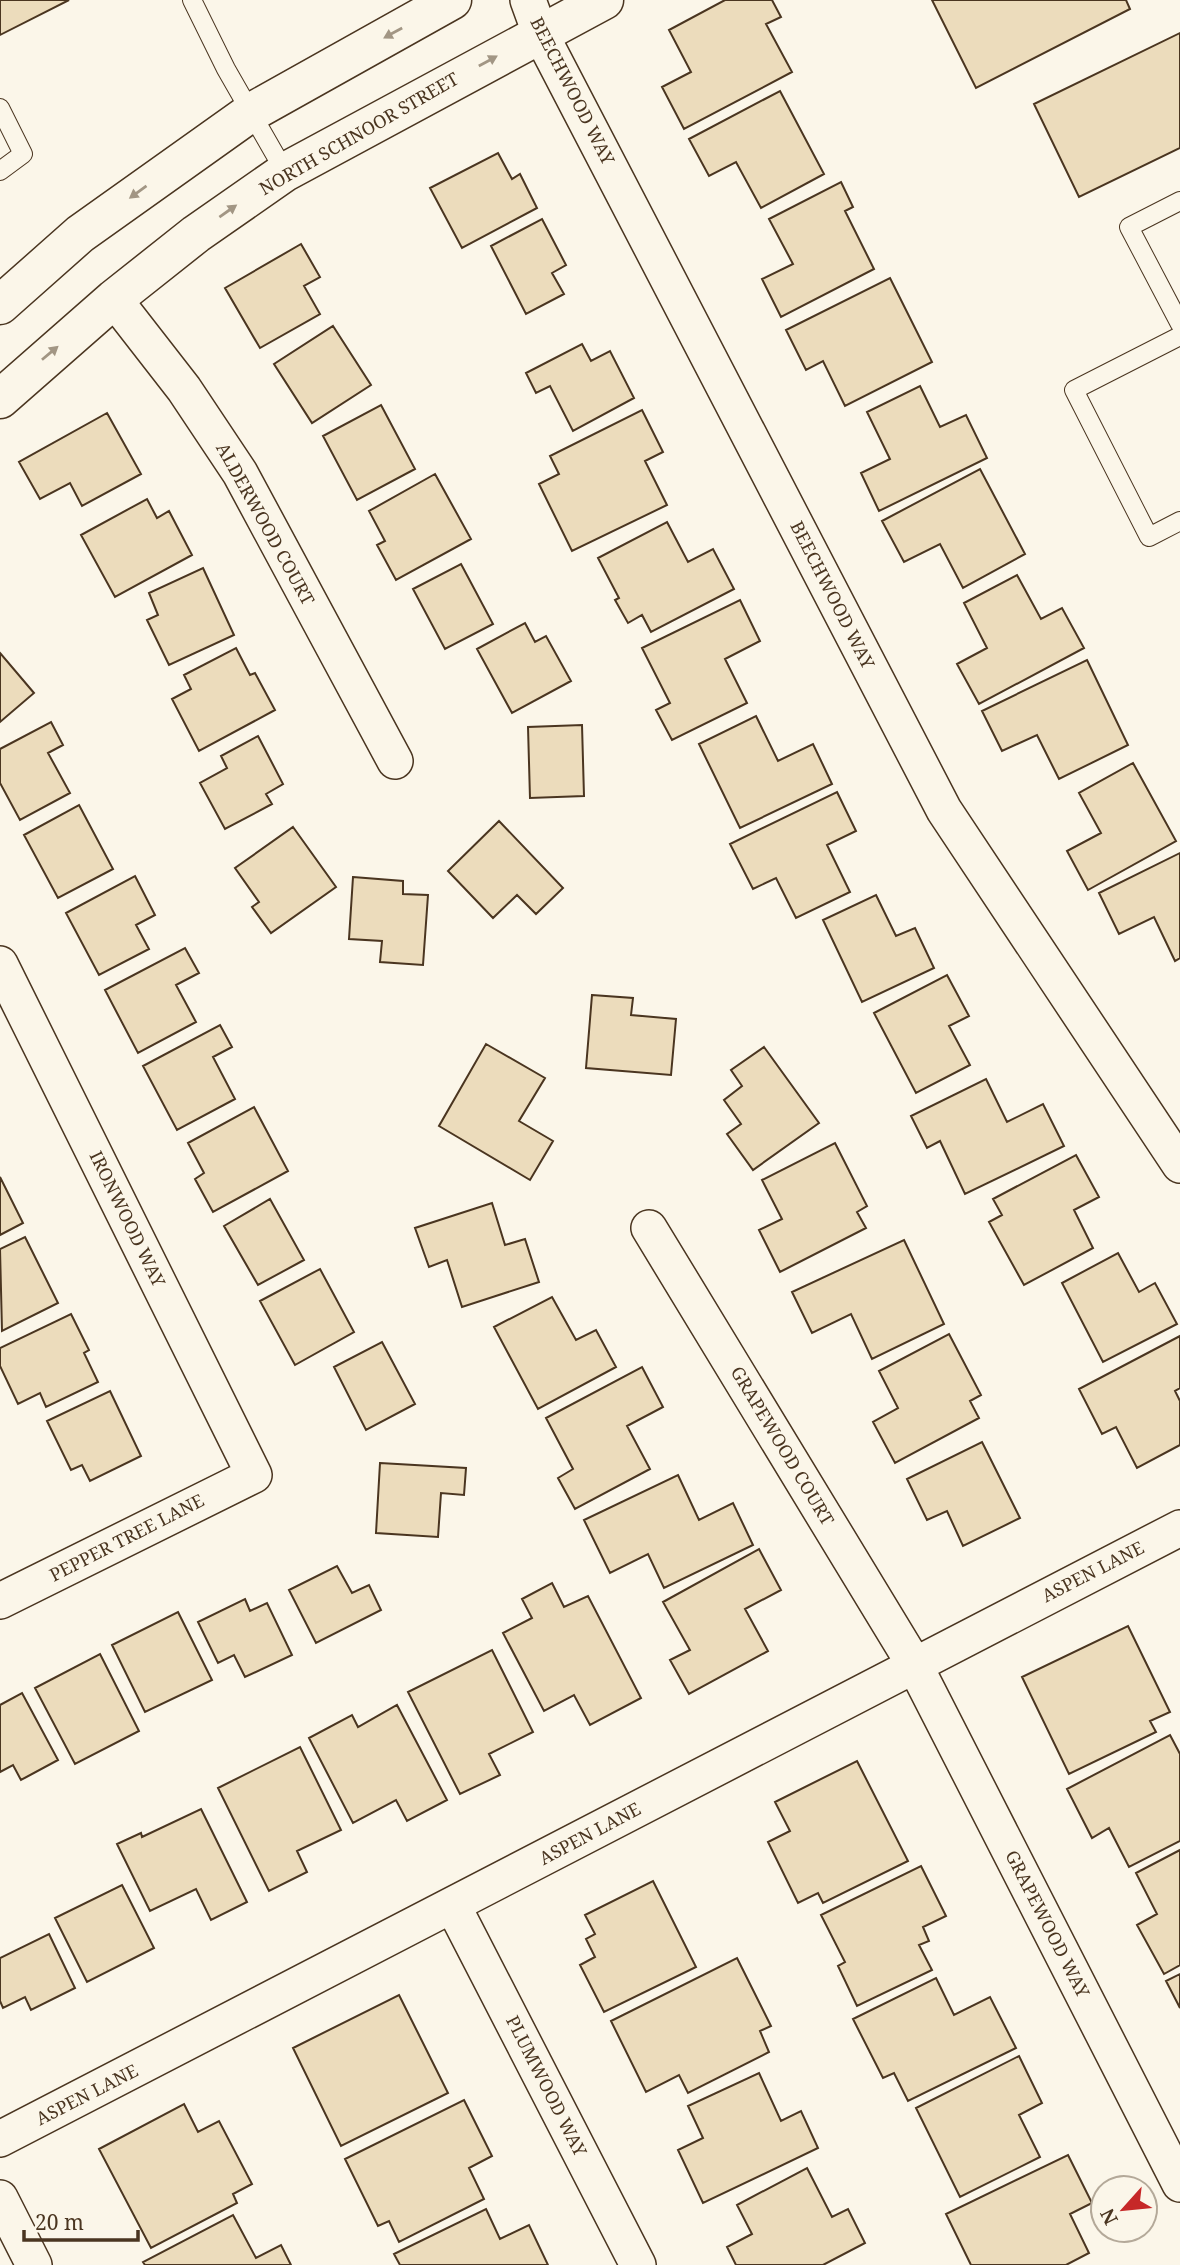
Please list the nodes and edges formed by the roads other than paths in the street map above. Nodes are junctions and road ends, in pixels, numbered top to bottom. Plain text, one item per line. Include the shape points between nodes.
1 (192, 0) edge
2 (453, 0) edge
3 (604, 0) edge
4 (534, 16) edge
5 (0, 108) edge
6 (250, 113) junction
7 (0, 171) edge
8 (285, 172) junction
9 (1180, 201) edge
10 (114, 299) junction
11 (0, 305) edge
12 (1180, 324) edge
13 (1180, 337) edge
14 (0, 399) edge
15 (1180, 521) edge
16 (395, 761) dead end
17 (0, 964) edge
18 (1180, 1165) edge
19 (649, 1228) dead end
20 (254, 1475) joint
21 (1180, 1528) edge
22 (0, 1601) edge
23 (914, 1664) junction
24 (453, 1906) junction
25 (0, 2139) edge
26 (1180, 2185) edge
27 (0, 2198) edge
28 (34, 2265) edge
29 (638, 2265) edge

1 - 6 lane
2 -> 6 street
3 - 4 street, NORTH SCHNOOR STREET
8 -> 4 street, NORTH SCHNOOR STREET
4 - 18 street, BEECHWOOD WAY via 944,810
5 - 7 lane via 23,154
6 - 8 lane
6 -> 11 street via 80,234
10 -> 8 street, NORTH SCHNOOR STREET
9 - 12 lane via 1129,227
14 -> 10 street, NORTH SCHNOOR STREET
10 - 16 street, ALDERWOOD COURT via 184,388 240,473
13 - 15 lane via 1074,390 1149,537
17 - 20 street, IRONWOOD WAY
19 - 23 street, GRAPEWOOD COURT
20 - 22 street, PEPPER TREE LANE
21 - 23 street, ASPEN LANE
23 - 24 street, ASPEN LANE
23 - 26 street, GRAPEWOOD WAY
24 - 25 street, ASPEN LANE
24 - 29 street, PLUMWOOD WAY
27 - 28 street

